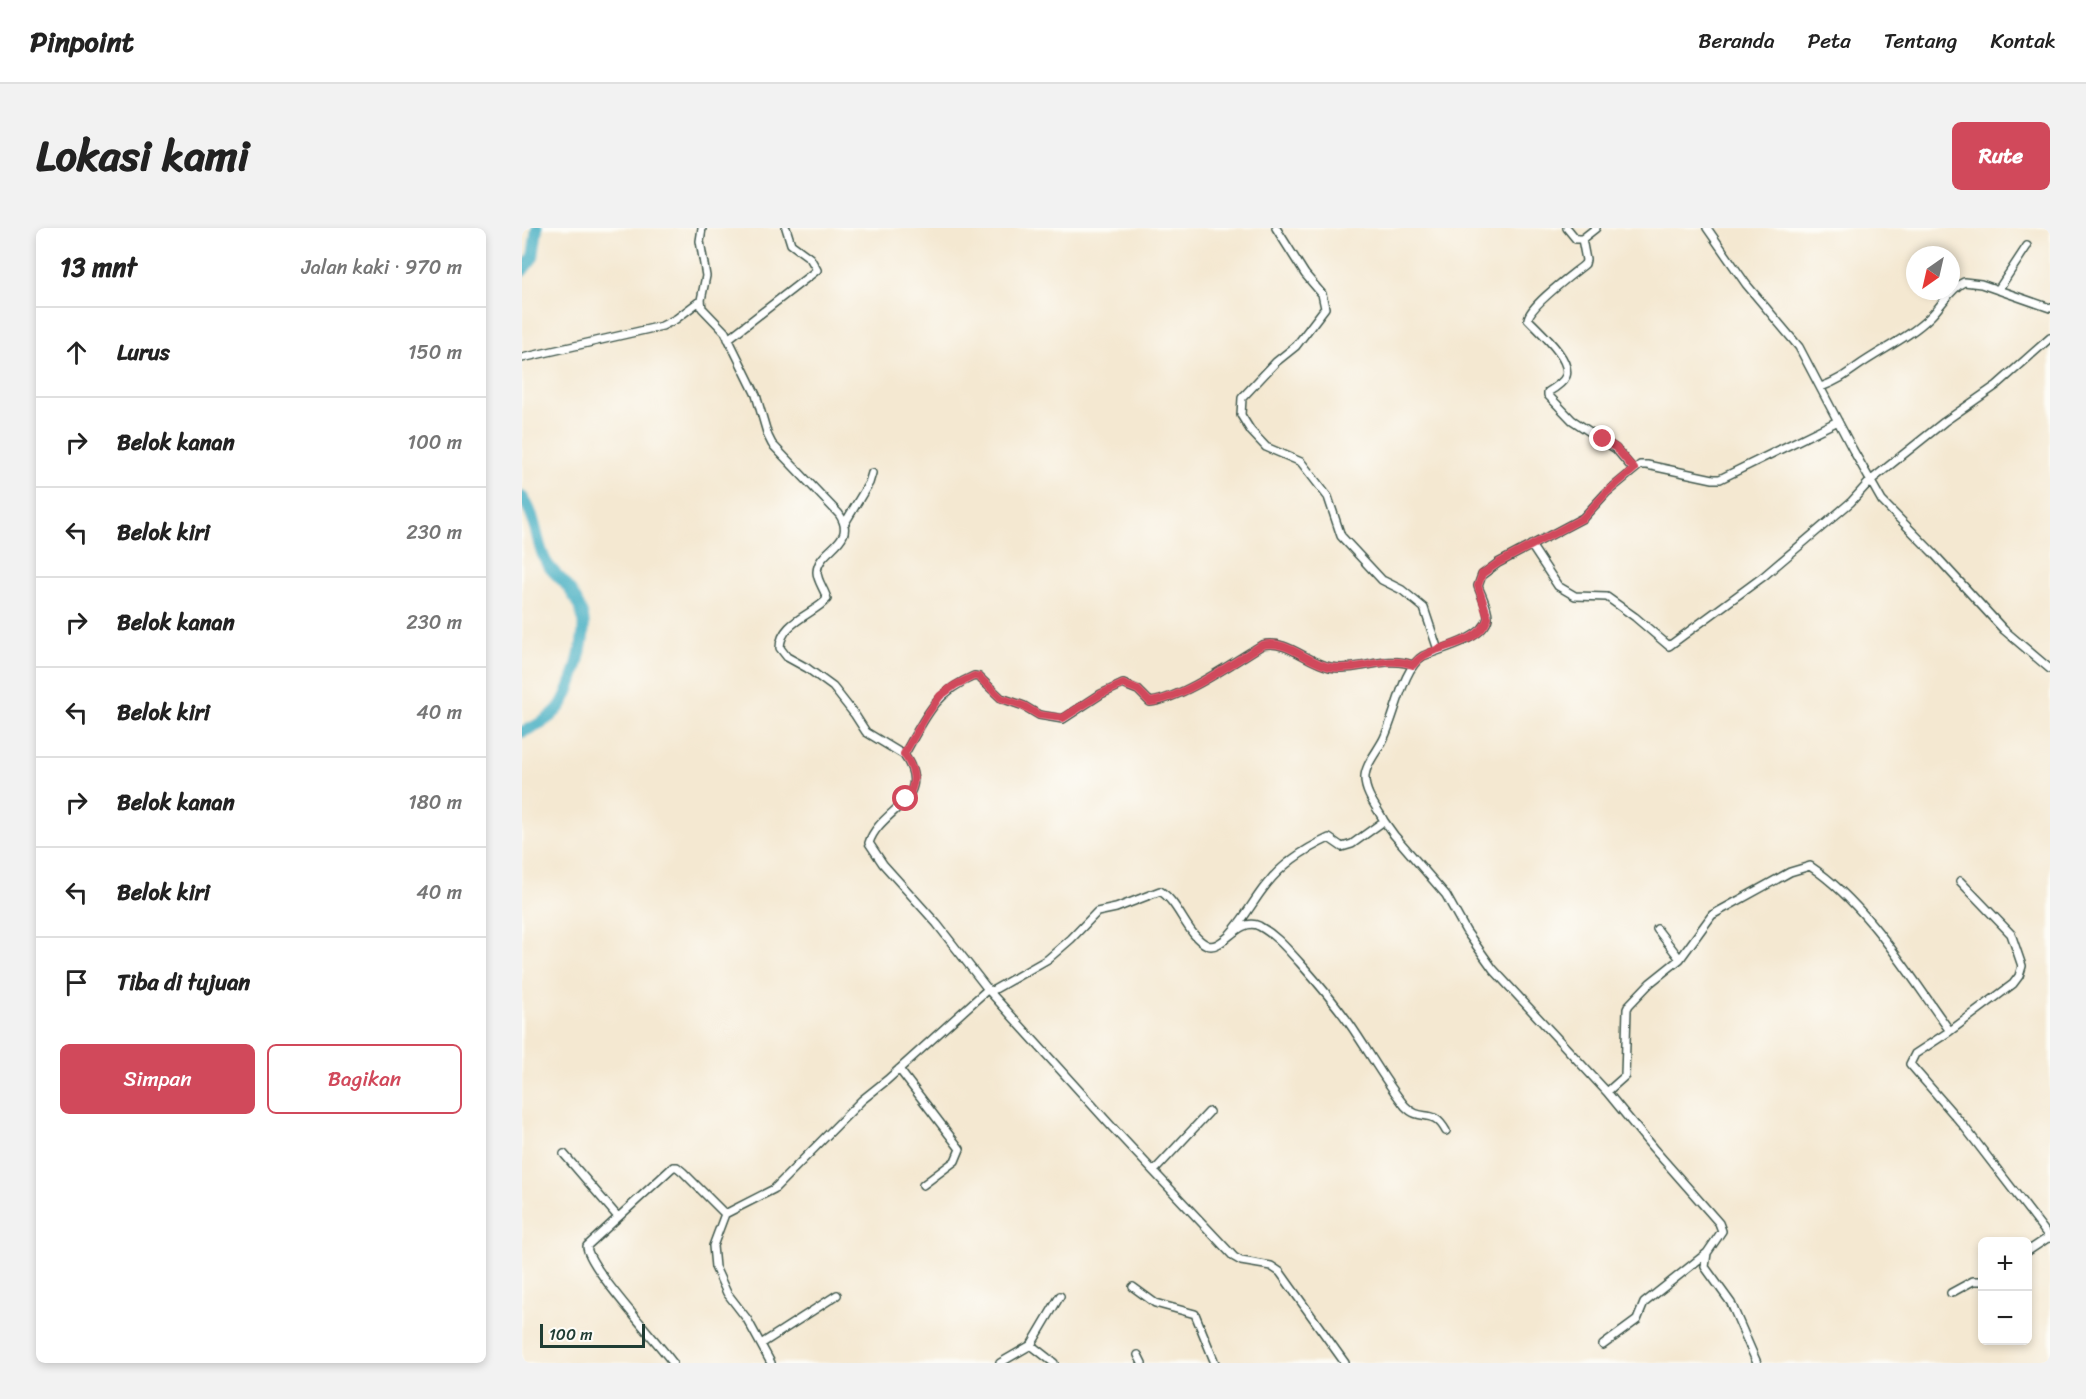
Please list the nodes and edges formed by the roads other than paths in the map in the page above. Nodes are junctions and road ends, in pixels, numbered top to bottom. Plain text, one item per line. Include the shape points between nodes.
1 (702, 228) edge
2 (786, 228) edge
3 (1276, 228) edge
4 (1567, 228) edge
5 (1596, 228) edge
6 (1707, 228) edge
7 (1582, 239) junction
8 (2027, 246) dead end
9 (1998, 290) junction
10 (701, 300) junction
11 (2050, 308) edge
12 (2050, 338) edge
13 (728, 339) junction
14 (522, 358) edge
15 (1821, 387) junction
16 (1838, 421) junction
17 (1634, 469) junction
18 (872, 473) dead end
19 (1870, 480) junction
20 (845, 523) junction
21 (1531, 545) junction
22 (1438, 650) junction
23 (1413, 665) junction
24 (2050, 669) edge
25 (904, 754) junction
26 (1384, 821) junction
27 (1960, 881) dead end
28 (1657, 929) dead end
29 (1230, 934) junction
30 (1680, 959) junction
31 (989, 991) junction
32 (1950, 1031) junction
33 (899, 1069) junction
34 (1607, 1092) junction
35 (1209, 1112) dead end
36 (1446, 1131) dead end
37 (564, 1154) dead end
38 (1154, 1171) junction
39 (924, 1185) dead end
40 (725, 1214) junction
41 (618, 1217) junction
42 (2050, 1238) edge
43 (2032, 1249) edge
44 (1707, 1253) junction
45 (1978, 1281) edge
46 (1133, 1287) dead end
47 (1952, 1293) dead end
48 (837, 1295) dead end
49 (1060, 1296) dead end
50 (761, 1344) junction
51 (1031, 1345) junction
52 (1603, 1346) dead end
53 (1138, 1355) dead end
54 (673, 1363) edge
55 (771, 1363) edge
56 (1000, 1363) edge
57 (1054, 1363) edge
58 (1142, 1363) edge
59 (1215, 1363) edge
60 (1345, 1363) edge
61 (1757, 1363) edge

1 - 10 street via 700,241 706,276
2 - 13 street via 791,244 810,258 817,270
3 - 22 street via 1322,294 1325,308 1296,346 1242,398 1241,416 1266,447 1301,462 1328,496 1341,536 1382,580 1425,608
4 - 7 street via 1576,239
5 - 7 street
6 - 15 street via 1746,284 1796,341
7 - 17 street via 1585,264 1536,306 1528,319 1565,361 1566,376 1548,395 1572,420 1616,448
8 - 9 street
9 - 11 street
9 - 15 street via 1962,282 1932,315 1898,342 1843,378
10 - 13 street via 704,310
10 - 14 street via 662,326
12 - 19 street via 1997,385
13 - 20 street via 756,395 769,440
15 - 16 street
16 - 17 street via 1720,479 1647,465
16 - 19 street
17 - 21 street via 1583,518
18 - 20 street
19 - 21 street via 1851,502 1770,570 1669,646 1607,597 1575,596 1558,586
19 - 24 street via 1882,501 1988,613
20 - 25 street via 840,540 818,566 817,575 827,599 790,626 781,638 780,648 787,657 833,687 866,732
21 - 22 street via 1482,574 1478,586 1488,614 1484,627 1473,636
22 - 23 street via 1419,657
23 - 25 street via 1397,661 1350,669 1330,667 1270,643 1169,697 1150,702 1138,690 1123,684 1063,718 1039,715 1001,698 974,676 940,696
23 - 26 street via 1388,732 1364,778
25 - 31 street via 913,768 913,788 874,833 870,848
26 - 29 street via 1352,844 1342,847 1329,838 1300,853 1265,885
26 - 34 street via 1446,895 1494,969
27 - 32 street via 2011,934 2022,966 2013,984
28 - 30 street
29 - 31 street via 1219,944 1208,946 1163,892 1156,891 1097,912 1048,959
29 - 36 street via 1253,924 1275,937 1347,1021 1405,1106 1413,1114 1434,1116
30 - 32 street via 1712,915 1790,872 1810,866 1838,887 1889,946
30 - 34 street via 1628,1005 1625,1076
31 - 33 street
31 - 38 street
32 - 42 street via 1915,1054 1910,1064 1963,1125
33 - 39 street via 960,1149 955,1161
33 - 40 street via 834,1126 774,1189
34 - 44 street via 1721,1226 1721,1233
35 - 38 street
37 - 41 street
38 - 60 street via 1234,1257 1280,1272
40 - 41 street via 675,1167
40 - 50 street via 713,1246 713,1261 727,1293
41 - 54 street via 588,1245 588,1254
42 - 43 street
44 - 52 street via 1644,1303 1637,1320
44 - 61 street via 1705,1267 1731,1303
45 - 47 street
46 - 59 street via 1155,1304 1196,1315
48 - 50 street
49 - 51 street
50 - 55 street
51 - 56 street
51 - 57 street
53 - 58 street

